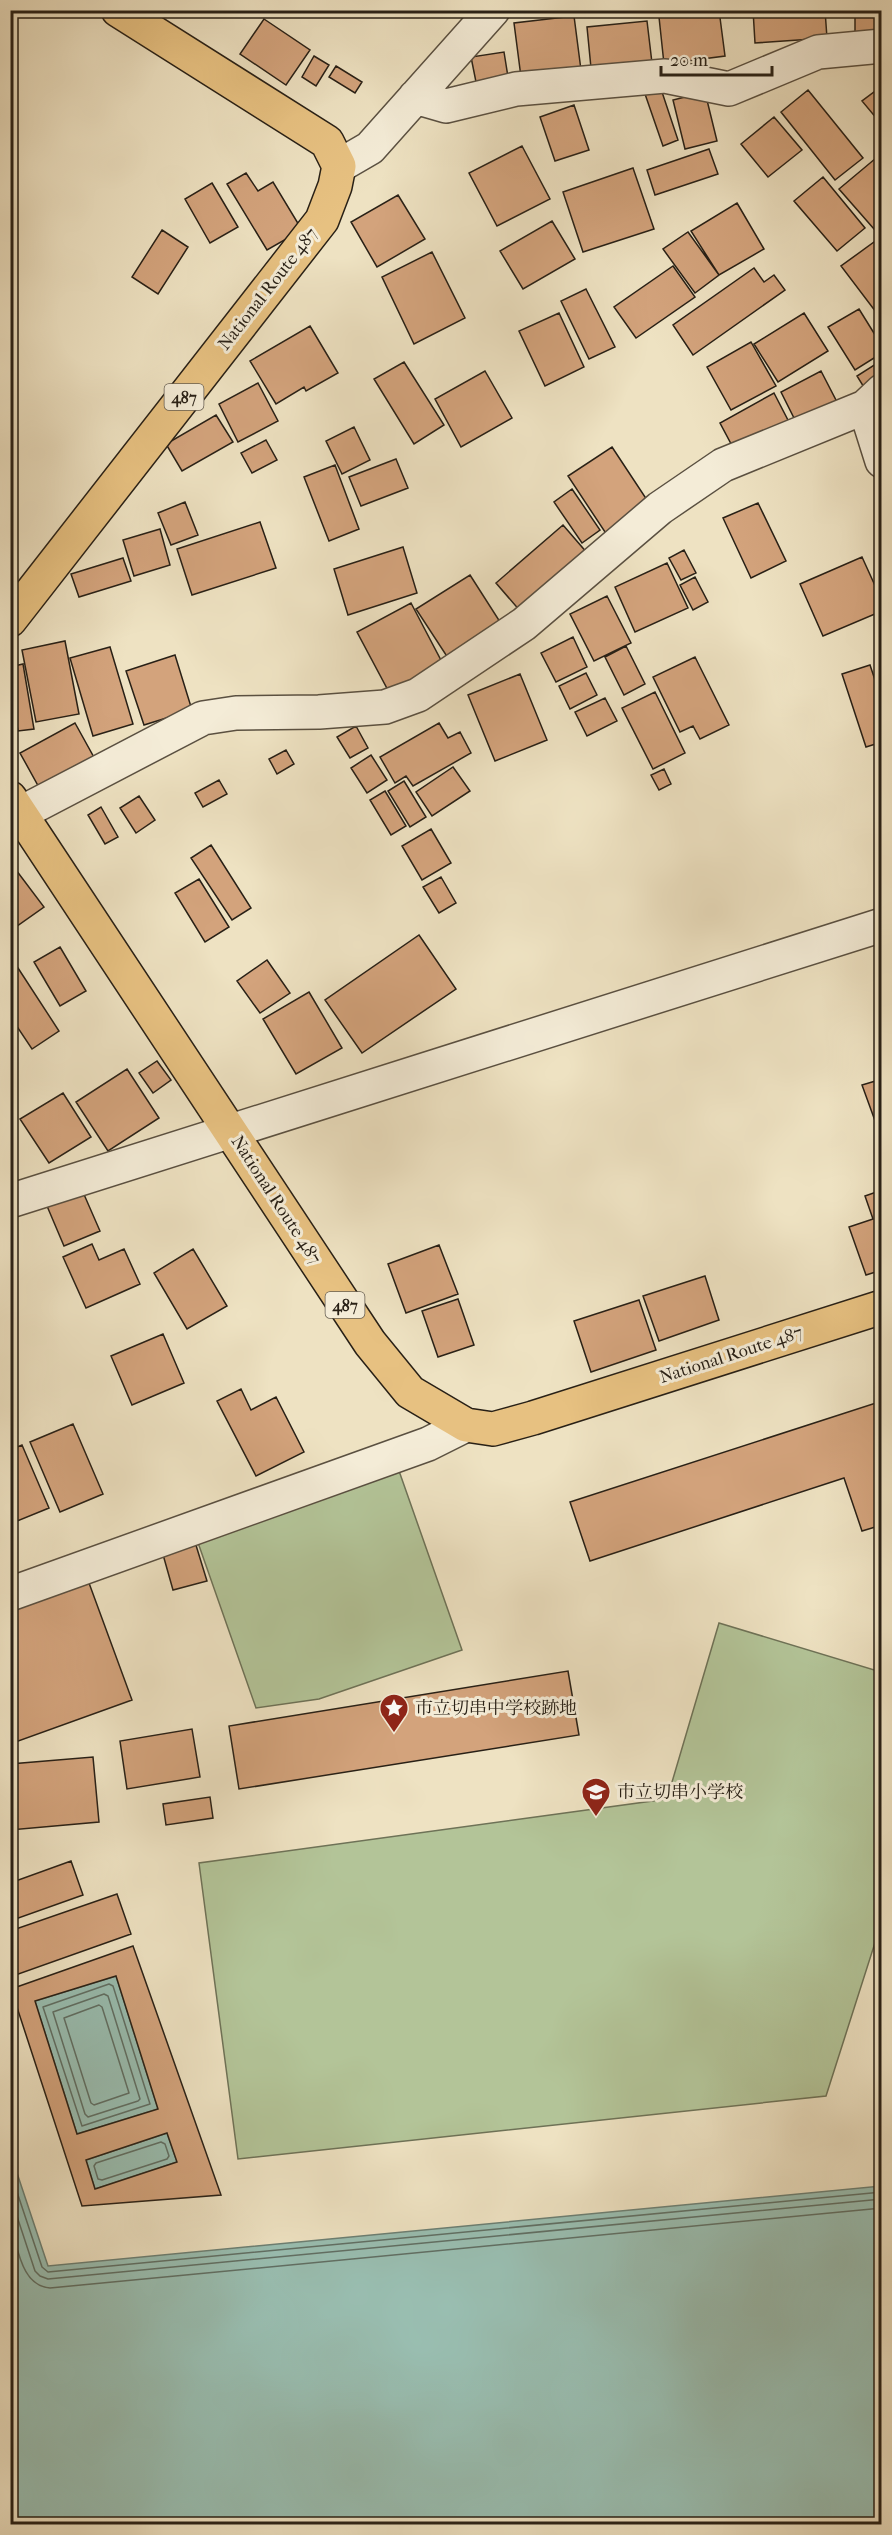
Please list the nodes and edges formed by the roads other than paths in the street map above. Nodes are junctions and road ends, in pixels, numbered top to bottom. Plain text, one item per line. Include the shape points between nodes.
1 (118, 10) edge
2 (494, 10) edge
3 (882, 46) edge
4 (415, 97) junction
5 (339, 166) junction
6 (873, 399) edge
7 (882, 462) edge
8 (10, 620) edge
9 (16, 806) edge
10 (882, 925) edge
11 (230, 1130) junction
12 (10, 1201) edge
13 (882, 1307) edge
14 (466, 1425) junction
15 (10, 1594) edge

1 - 5 highway via 327,142
2 - 4 street
3 - 4 street via 818,52 729,89 665,76 516,89 446,106
4 - 5 street via 369,148
5 - 8 highway, National Route 487 / 487 via 322,220
6 - 7 street
6 - 9 street via 723,465 660,508 524,624 418,695 385,707 236,713 203,718
9 - 11 highway, National Route 487 / 487
10 - 11 street
11 - 12 street
11 - 14 highway, National Route 487 / 487 via 383,1359 410,1392
13 - 14 highway, National Route 487 / 487 via 533,1418 493,1429
14 - 15 street via 428,1444

